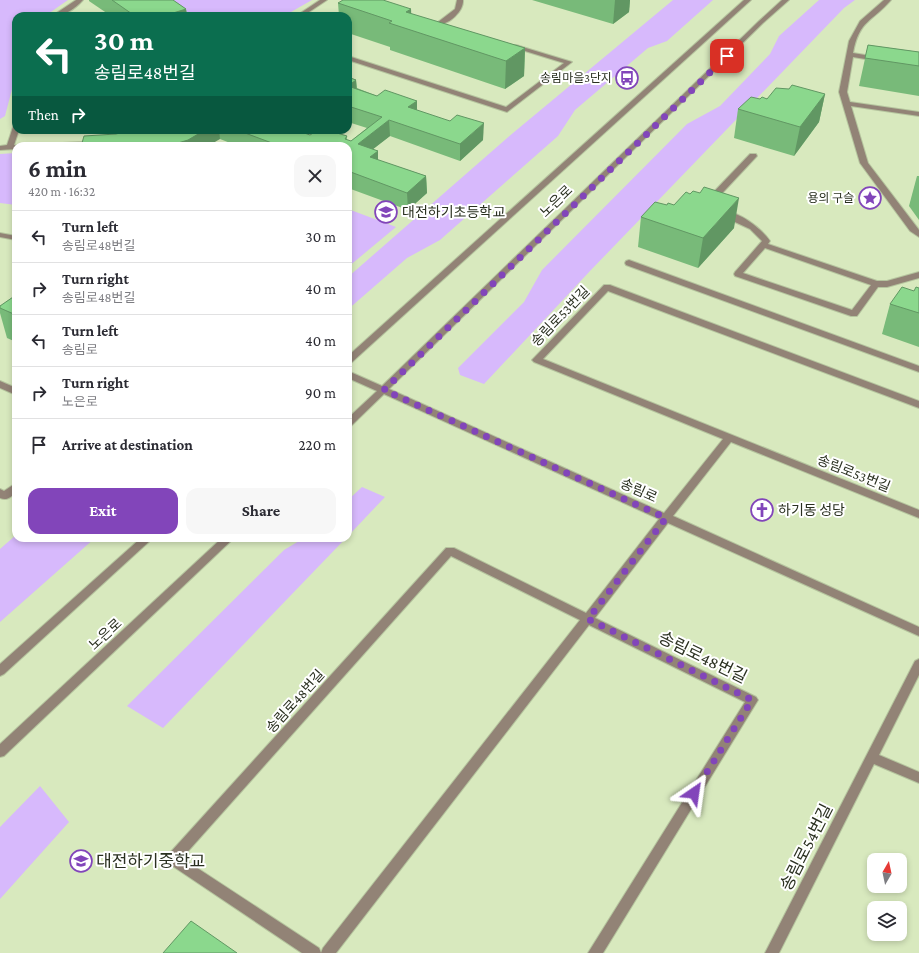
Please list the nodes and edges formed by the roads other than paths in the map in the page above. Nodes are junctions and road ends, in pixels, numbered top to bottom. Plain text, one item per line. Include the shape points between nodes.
1 (80, 0) edge
2 (324, 0) edge
3 (460, 0) edge
4 (748, 0) edge
5 (786, 0) edge
6 (888, 0) edge
7 (63, 12) edge
8 (305, 12) edge
9 (447, 26) edge
10 (508, 44) edge
11 (850, 55) junction
12 (352, 59) edge
13 (888, 61) edge
14 (846, 104) junction
15 (918, 114) edge
16 (919, 123) edge
17 (12, 147) edge
18 (0, 148) edge
19 (753, 156) dead end
20 (0, 235) edge
21 (919, 235) edge
22 (12, 237) edge
23 (763, 245) junction
24 (629, 263) dead end
25 (919, 275) edge
26 (876, 284) junction
27 (352, 357) edge
28 (919, 370) edge
29 (352, 376) edge
30 (0, 384) edge
31 (12, 390) edge
32 (384, 390) junction
33 (919, 405) edge
34 (352, 420) edge
35 (729, 437) junction
36 (12, 490) edge
37 (0, 494) edge
38 (919, 514) edge
39 (666, 518) junction
40 (144, 542) edge
41 (225, 542) edge
42 (588, 619) junction
43 (919, 632) edge
44 (919, 664) edge
45 (0, 671) edge
46 (0, 752) edge
47 (871, 757) junction
48 (919, 778) edge
49 (314, 953) edge
50 (328, 953) edge
51 (595, 953) edge
52 (772, 953) edge

1 - 7 street
2 - 8 street
3 - 9 street via 457,11 436,22
4 - 27 street, 노은로
5 - 32 street, 노은로
6 - 11 street via 862,22 852,41
10 - 12 street via 569,62 507,110
11 - 13 street
11 - 14 street via 843,92
14 - 15 street
14 - 21 street via 864,162
15 - 16 street
17 - 18 street
19 - 23 street via 704,207 748,223 760,232 766,241
20 - 22 street
23 - 26 street
23 - 26 street via 738,274 854,314
24 - 28 street
25 - 26 street via 887,284
29 - 32 street, 송림로
30 - 31 street
32 - 34 street, 노은로
32 - 39 street, 송림로
33 - 35 street, 송림로53번길 via 607,287 537,360
35 - 38 street, 송림로53번길
35 - 39 street
36 - 37 street via 5,496
39 - 42 street
39 - 43 street, 송림로
40 - 45 street
41 - 46 street, 노은로
42 - 49 street, 송림로48번길 via 450,551 173,859
42 - 50 street
42 - 51 street, 송림로48번길 via 752,700
44 - 47 street, 송림로54번길
47 - 48 street
47 - 52 street, 송림로54번길

